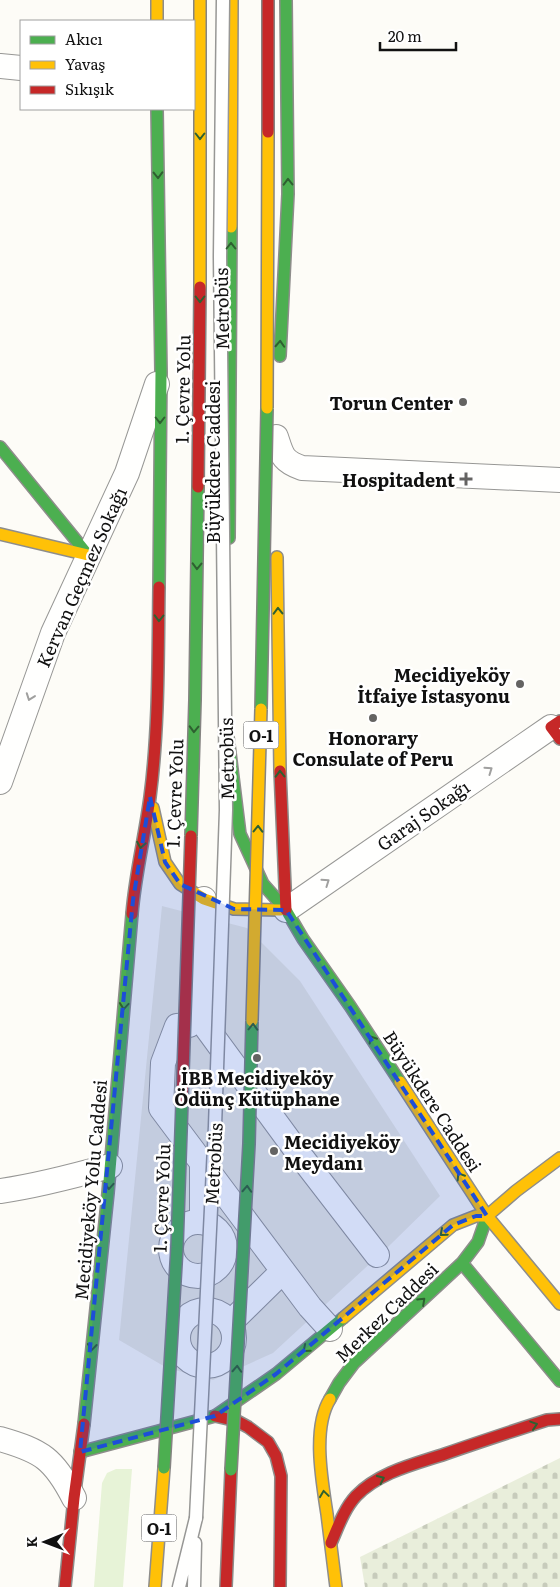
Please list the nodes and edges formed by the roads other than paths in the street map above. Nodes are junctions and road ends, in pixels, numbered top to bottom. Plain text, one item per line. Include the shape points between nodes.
1 (157, 0) edge
2 (200, 0) edge
3 (223, 0) edge
4 (232, 0) edge
5 (268, 0) edge
6 (286, 0) edge
7 (157, 20) edge
8 (157, 110) edge
9 (160, 372) junction
10 (276, 436) junction
11 (0, 447) edge
12 (560, 480) edge
13 (276, 510) dead end
14 (0, 534) edge
15 (277, 549) dead end
16 (88, 555) junction
17 (557, 729) edge
18 (0, 782) edge
19 (150, 797) junction
20 (204, 899) junction
21 (286, 910) junction
22 (204, 1023) junction
23 (560, 1158) edge
24 (202, 1160) junction
25 (110, 1166) junction
26 (0, 1191) edge
27 (487, 1216) junction
28 (202, 1222) dead end
29 (377, 1255) dead end
30 (462, 1263) junction
31 (284, 1271) junction
32 (560, 1304) edge
33 (230, 1323) dead end
34 (330, 1329) junction
35 (560, 1381) edge
36 (215, 1416) junction
37 (560, 1419) edge
38 (0, 1440) edge
39 (80, 1452) junction
40 (74, 1498) junction
41 (196, 1518) junction
42 (331, 1542) junction
43 (65, 1587) edge
44 (155, 1587) edge
45 (179, 1587) edge
46 (194, 1587) edge
47 (226, 1587) edge
48 (280, 1587) edge
49 (336, 1587) edge

1 - 7 main road
2 -> 44 main road, 1. Çevre Yolu / O-1, bridge via 195,700 177,1247
3 - 41 lane, Metrobüs, bridge via 220,257 226,810
21 -> 4 main road, Büyükdere Caddesi via 263,884 240,834 227,728
47 -> 5 main road, O-1, bridge via 249,1144 264,631
10 -> 6 main road via 288,194
8 -> 9 main road
9 - 16 street, Kervan Geçmez Sokağı via 127,473
9 -> 19 main road via 158,662
10 - 12 street via 283,457 302,468
10 - 13 main road
11 - 16 main road
14 - 16 main road
21 -> 15 main road, Büyükdere Caddesi via 280,792
16 -> 18 street, Kervan Geçmez Sokağı via 53,633
21 -> 17 street, Garaj Sokağı
19 - 20 main road via 165,862 180,884
19 -> 25 main road, Mecidiyeköy Yolu Caddesi via 133,900
20 - 21 main road via 234,909
20 - 22 street
27 -> 21 main road, Büyükdere Caddesi
22 - 24 street via 177,1026 163,1063 161,1108
22 - 29 street
23 - 27 main road
24 - 28 street
24 - 31 street
25 - 26 street
25 -> 39 main road, Mecidiyeköy Yolu Caddesi
27 - 30 main road, Merkez Caddesi via 478,1242
27 - 32 main road, Büyükdere Caddesi
27 -> 34 main road via 476,1216 453,1225
30 - 35 main road
42 -> 30 main road, Merkez Caddesi via 321,1470 320,1434 326,1406 354,1363
31 - 33 street
31 - 34 street
34 -> 36 main road via 276,1374
36 - 39 main road
36 - 48 main road via 248,1427 268,1442 276,1456 281,1476
42 -> 37 main road via 348,1506 377,1480 423,1461 547,1420
38 - 40 street via 34,1450 51,1463
39 - 40 main road, Mecidiyeköy Yolu Caddesi
40 - 43 main road, Mecidiyeköy Yolu Caddesi
41 - 45 lane, Metrobüs
41 - 46 lane, Metrobüs
42 - 49 main road, Merkez Caddesi

